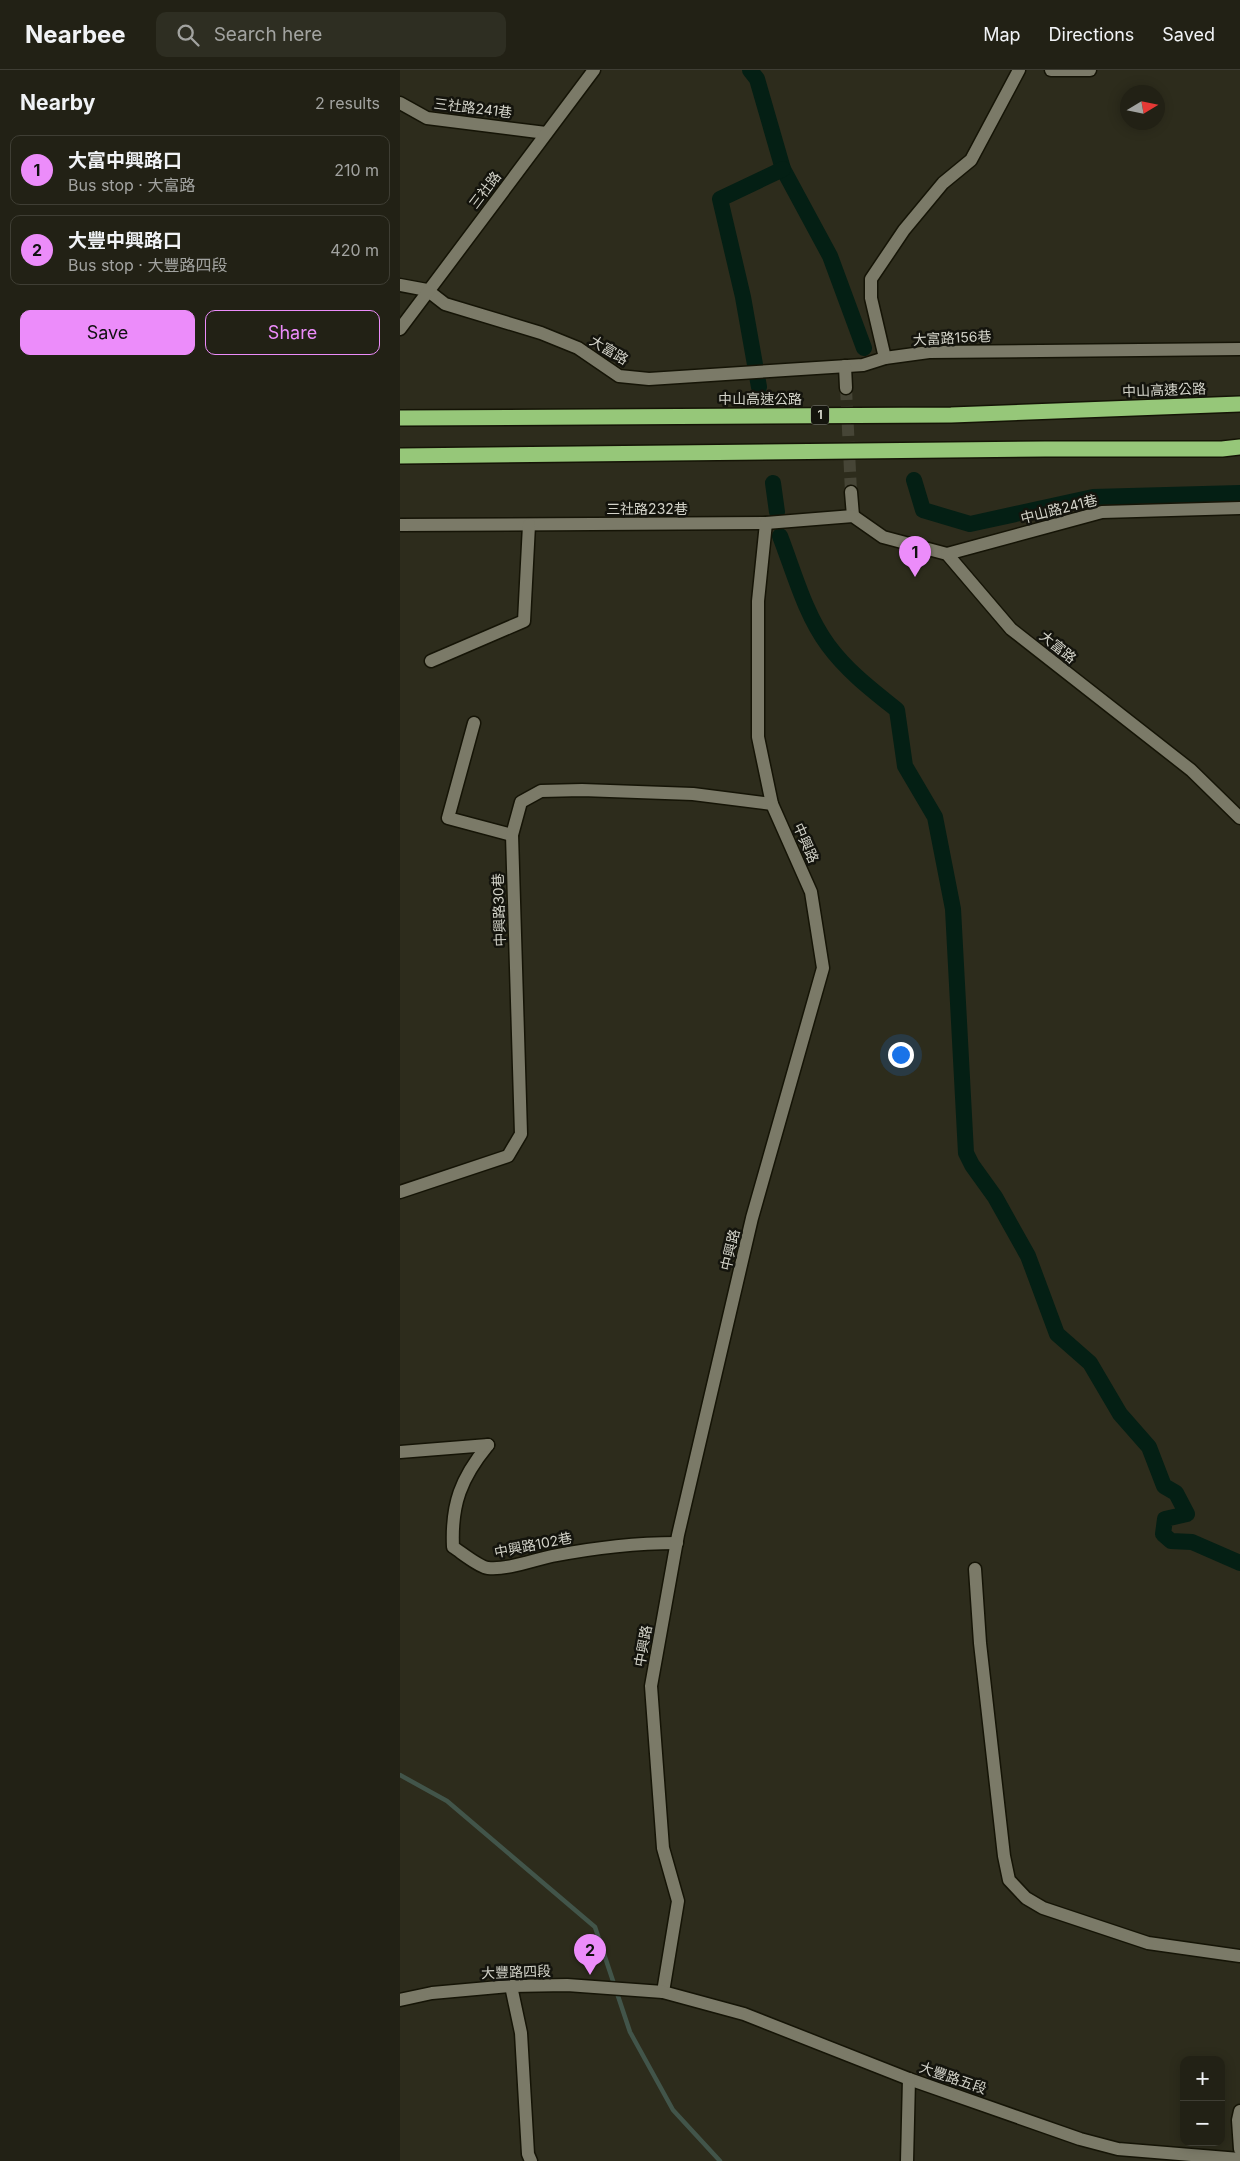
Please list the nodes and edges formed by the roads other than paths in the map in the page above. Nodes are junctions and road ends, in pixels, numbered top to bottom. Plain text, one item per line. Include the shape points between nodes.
1 (594, 70) edge
2 (1019, 70) edge
3 (1051, 70) edge
4 (1090, 70) edge
5 (400, 103) edge
6 (546, 133) junction
7 (400, 285) edge
8 (427, 290) junction
9 (400, 329) edge
10 (1240, 349) edge
11 (885, 358) junction
12 (845, 366) junction
13 (846, 388) tunnel mouth
14 (1240, 404) edge
15 (400, 418) edge
16 (1240, 448) edge
17 (400, 456) edge
18 (851, 492) tunnel mouth
19 (1240, 508) edge
20 (853, 516) junction
21 (766, 523) junction
22 (400, 525) edge
23 (529, 525) junction
24 (947, 554) junction
25 (431, 661) dead end
26 (474, 723) dead end
27 (772, 804) junction
28 (1240, 818) edge
29 (512, 835) junction
30 (400, 1192) edge
31 (400, 1452) edge
32 (676, 1543) junction
33 (975, 1569) dead end
34 (1240, 1956) edge
35 (511, 1986) junction
36 (663, 1992) junction
37 (400, 2000) edge
38 (909, 2079) junction
39 (1240, 2111) edge
40 (1240, 2149) edge
41 (1240, 2159) edge
42 (531, 2161) edge
43 (906, 2161) edge

1 - 6 street, 三社路
2 - 11 street via 971,160 943,183 904,230 871,279 870,298
3 - 4 street
5 - 6 street, 三社路241巷 via 427,118
6 - 8 street, 三社路
7 - 8 street, 大富路
8 - 9 street, 三社路
8 - 12 street, 大富路 via 445,304 541,332 578,348 619,376 649,379
10 - 11 street, 大富路156巷 via 929,352
11 - 12 street, 大富路 via 863,365
12 - 13 street
14 - 15 highway, 中山高速公路 / 1 via 951,415
16 - 17 highway
18 - 20 street
19 - 24 street, 中山路241巷 via 1102,512
20 - 21 street
20 - 24 street via 883,537
21 - 23 street, 三社路232巷
21 - 27 street, 中興路 via 758,601 758,737
22 - 23 street, 三社路232巷
23 - 25 street via 524,621
24 - 28 street, 大富路 via 1011,629 1191,770
26 - 29 street via 448,818
27 - 29 street, 中興路30巷 via 694,794 541,791 520,802
27 - 32 street, 中興路 via 811,892 823,968 752,1218
29 - 30 street, 中興路30巷 via 521,1134 508,1156
31 - 32 street, 中興路102巷 via 488,1445 471,1466 457,1500 452,1524 452,1547 486,1568 606,1547
32 - 36 street, 中興路 via 651,1686 663,1848 678,1901
33 - 34 street via 982,1663 1009,1880 1026,1898 1043,1908 1139,1940
35 - 36 street, 大豐路四段 via 567,1985
35 - 37 street, 大豐路四段 via 432,1993
35 - 42 street via 521,2033
36 - 38 street, 大豐路五段 via 744,2014
38 - 41 street, 大豐路五段 via 1080,2139 1118,2149
38 - 43 street
39 - 40 street

